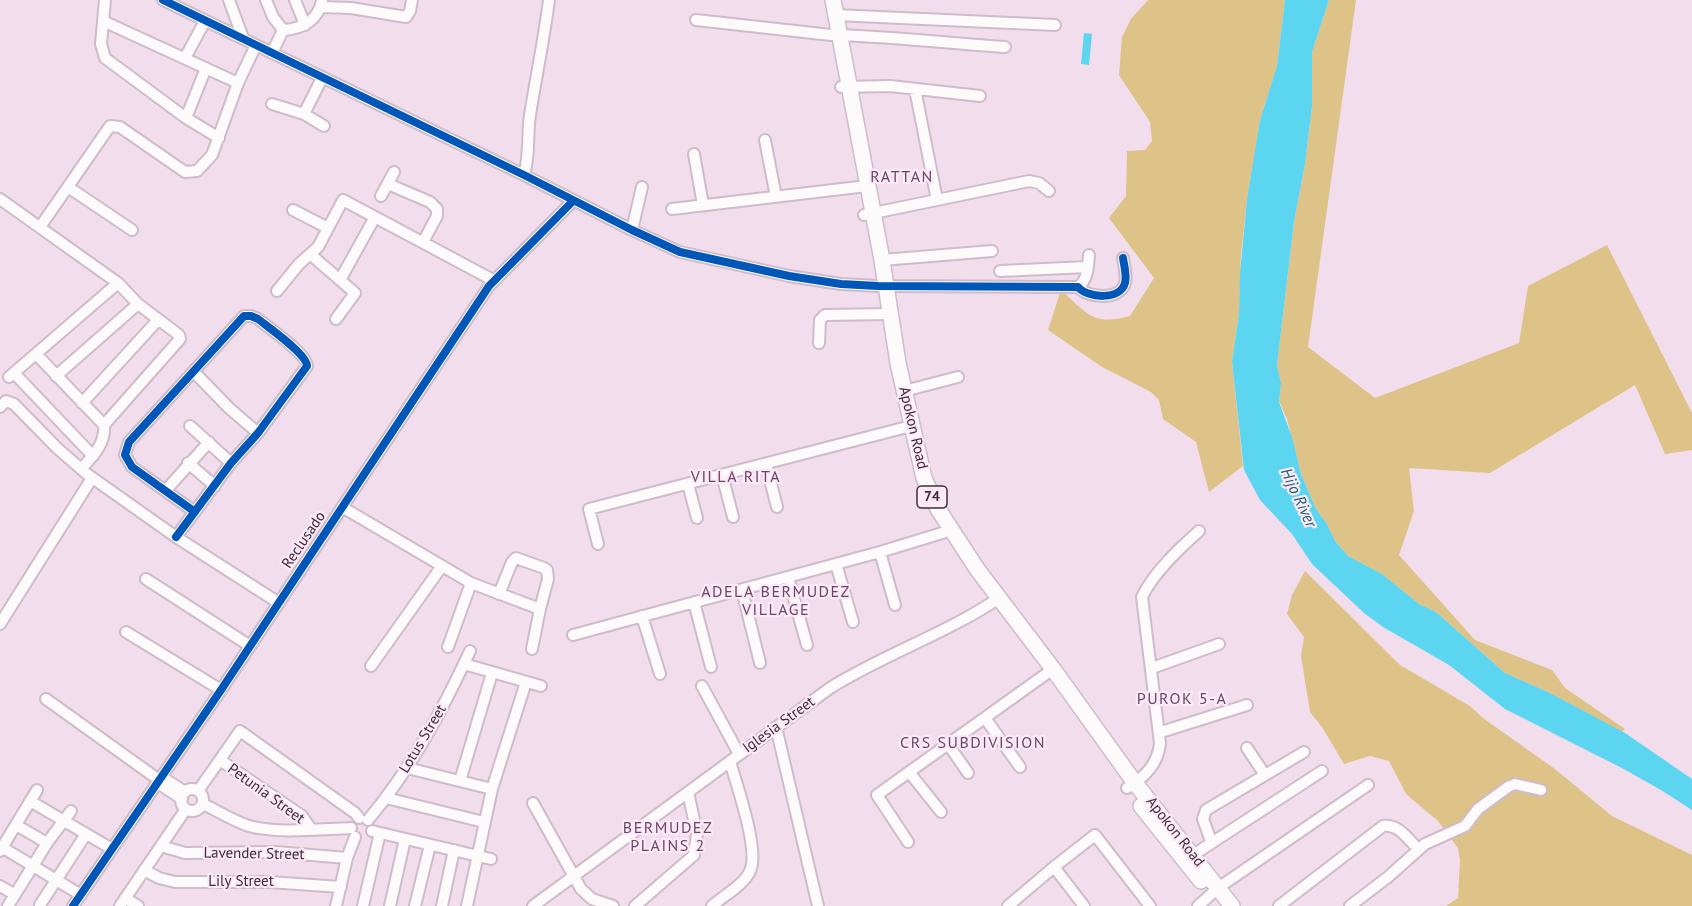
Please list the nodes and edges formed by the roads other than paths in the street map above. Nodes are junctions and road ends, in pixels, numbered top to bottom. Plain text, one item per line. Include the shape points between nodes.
1 (105, 0) edge
2 (163, 0) edge
3 (229, 0) edge
4 (266, 0) edge
5 (295, 0) edge
6 (382, 0) edge
7 (412, 0) edge
8 (549, 0) edge
9 (826, 0) edge
10 (322, 3) edge
11 (351, 4) edge
12 (834, 8) edge
13 (380, 13) junction
14 (696, 20) dead end
15 (103, 21) junction
16 (205, 21) junction
17 (305, 25) junction
18 (1055, 25) dead end
19 (283, 30) junction
20 (835, 35) junction
21 (243, 38) junction
22 (256, 45) junction
23 (1005, 47) dead end
24 (272, 53) junction
25 (185, 58) junction
26 (206, 68) junction
27 (322, 78) junction
28 (238, 83) junction
29 (845, 87) junction
30 (915, 89) junction
31 (980, 96) dead end
32 (272, 104) dead end
33 (304, 114) junction
34 (186, 118) junction
35 (324, 126) dead end
36 (219, 138) junction
37 (765, 140) dead end
38 (694, 154) dead end
39 (394, 172) dead end
40 (524, 175) junction
41 (388, 184) junction
42 (68, 187) junction
43 (642, 187) dead end
44 (863, 187) junction
45 (1049, 191) dead end
46 (381, 196) dead end
47 (776, 197) junction
48 (0, 199) edge
49 (937, 200) junction
50 (573, 201) junction
51 (703, 205) junction
52 (672, 209) dead end
53 (293, 210) dead end
54 (868, 214) junction
55 (375, 217) junction
56 (40, 227) junction
57 (328, 228) junction
58 (132, 230) dead end
59 (632, 230) junction
60 (423, 243) junction
61 (992, 251) dead end
62 (310, 254) junction
63 (1089, 255) dead end
64 (1123, 258) dead end
65 (882, 260) junction
66 (1088, 267) junction
67 (1000, 272) dead end
68 (340, 280) junction
69 (493, 280) junction
70 (118, 283) junction
71 (882, 286) junction
72 (1078, 287) junction
73 (277, 291) dead end
74 (138, 304) junction
75 (886, 314) junction
76 (336, 319) dead end
77 (158, 320) junction
78 (819, 343) dead end
79 (36, 354) junction
80 (194, 372) junction
81 (56, 376) junction
82 (958, 376) dead end
83 (904, 391) junction
84 (82, 403) junction
85 (0, 407) edge
86 (105, 425) junction
87 (190, 426) dead end
88 (908, 427) junction
89 (258, 433) junction
90 (209, 442) junction
91 (93, 456) junction
92 (188, 463) junction
93 (231, 464) junction
94 (766, 464) junction
95 (81, 469) junction
96 (722, 475) junction
97 (92, 478) junction
98 (688, 484) junction
99 (215, 486) junction
100 (166, 490) junction
101 (342, 507) junction
102 (777, 507) dead end
103 (195, 512) junction
104 (733, 517) dead end
105 (697, 518) dead end
106 (948, 531) junction
107 (1199, 531) dead end
108 (176, 537) junction
109 (598, 544) dead end
110 (880, 552) junction
111 (836, 564) junction
112 (442, 566) junction
113 (788, 577) junction
114 (146, 579) dead end
115 (471, 583) junction
116 (741, 590) junction
117 (499, 594) junction
118 (995, 601) junction
119 (694, 602) junction
120 (279, 603) junction
121 (896, 605) dead end
122 (540, 609) junction
123 (642, 616) junction
124 (853, 622) dead end
125 (0, 624) edge
126 (126, 632) dead end
127 (573, 635) dead end
128 (1219, 644) dead end
129 (807, 645) dead end
130 (250, 646) junction
131 (448, 647) dead end
132 (532, 649) dead end
133 (470, 651) dead end
134 (760, 663) dead end
135 (464, 664) junction
136 (371, 666) dead end
137 (711, 667) dead end
138 (1152, 668) junction
139 (492, 672) junction
140 (1049, 672) junction
141 (660, 675) dead end
142 (526, 682) junction
143 (541, 686) dead end
144 (702, 686) dead end
145 (220, 690) junction
146 (46, 699) dead end
147 (1247, 705) dead end
148 (985, 718) junction
149 (776, 727) junction
150 (1161, 732) junction
151 (948, 744) junction
152 (1247, 748) dead end
153 (1304, 752) dead end
154 (734, 757) junction
155 (219, 760) junction
156 (1020, 766) dead end
157 (407, 768) junction
158 (1322, 771) dead end
159 (909, 772) junction
160 (968, 773) dead end
161 (1265, 775) junction
162 (159, 780) junction
163 (460, 781) junction
164 (1131, 785) junction
165 (1368, 785) dead end
166 (492, 789) junction
167 (37, 790) dead end
168 (1541, 790) dead end
169 (198, 791) junction
170 (688, 792) junction
171 (386, 798) junction
172 (184, 800) junction
173 (30, 801) junction
174 (533, 803) dead end
175 (202, 804) junction
176 (70, 811) dead end
177 (941, 812) dead end
178 (64, 820) junction
179 (484, 822) junction
180 (16, 825) junction
181 (370, 825) junction
182 (310, 830) junction
183 (353, 832) junction
184 (86, 834) junction
185 (405, 839) junction
186 (1211, 841) junction
187 (908, 842) dead end
188 (47, 843) junction
189 (429, 844) junction
190 (161, 846) junction
191 (1, 848) edge
192 (112, 849) junction
193 (1418, 849) junction
194 (454, 850) junction
195 (478, 856) junction
196 (347, 858) junction
197 (1189, 858) junction
198 (491, 859) dead end
199 (33, 866) junction
200 (1053, 867) junction
201 (144, 870) junction
202 (575, 877) junction
203 (56, 880) junction
204 (0, 886) edge
205 (341, 887) junction
206 (1215, 890) junction
207 (14, 894) junction
208 (81, 895) junction
209 (122, 902) edge
210 (541, 904) edge
211 (1016, 904) edge
212 (40, 905) edge
213 (8, 906) edge
214 (73, 906) edge
215 (138, 906) edge
216 (336, 906) edge
217 (363, 906) edge
218 (390, 906) edge
219 (415, 906) edge
220 (442, 906) edge
221 (467, 906) edge
222 (613, 906) edge
223 (635, 906) edge
224 (712, 906) edge
225 (818, 906) edge
226 (1084, 906) edge
227 (1150, 906) edge
228 (1198, 906) edge
229 (1222, 906) edge
230 (1232, 906) edge
231 (1279, 906) edge
232 (1350, 906) edge

1 - 15 street
2 - 16 street
3 - 21 street
4 - 19 street
5 - 17 street
6 - 13 street
7 - 13 street via 406,17
8 - 40 street
9 - 20 highway, Apokon Road / 74
10 - 11 street
10 - 17 street via 317,15
11 - 13 street
12 - 18 street
12 - 20 highway, Apokon Road / 74
14 - 20 street
15 - 25 street
15 - 34 street via 100,44 105,58
16 - 21 street
16 - 25 street
17 - 19 street
19 - 24 street
20 - 23 street
20 - 29 highway, Apokon Road / 74
21 - 22 street
22 - 24 street
22 - 28 street
24 - 27 street
25 - 26 street
26 - 28 street
26 - 34 street
27 - 33 street
27 - 40 street
28 - 36 street
29 - 30 street
29 - 44 highway, Apokon Road / 74
30 - 31 street
30 - 49 street
32 - 33 street
33 - 35 street
34 - 36 street
36 - 42 street via 208,161 189,173 113,125 107,128
37 - 47 street
38 - 51 street
39 - 41 street
40 - 50 street
41 - 46 street
41 - 60 street via 437,208
42 - 56 street
42 - 58 street
43 - 59 street
44 - 47 street
44 - 54 highway, Apokon Road / 74
45 - 49 street via 1029,181
47 - 51 street
48 - 56 street
49 - 54 street
50 - 59 street
50 - 69 street, Reclusado
51 - 52 street
53 - 57 street
54 - 65 highway, Apokon Road / 74
54 - 71 highway, Apokon Road / 74
55 - 57 street via 343,200
55 - 60 street
55 - 68 street
56 - 70 street
57 - 62 street
59 - 71 street via 687,254 816,281
60 - 69 street
61 - 65 street
62 - 68 street
62 - 73 street
63 - 66 street
64 - 72 street via 1125,283 1116,292 1098,296 1086,294
65 - 71 highway, Apokon Road / 74
66 - 67 street
66 - 72 street
68 - 76 street via 355,293
69 - 101 street, Reclusado
70 - 74 street
70 - 79 street
71 - 72 street
71 - 75 highway, Apokon Road / 74
74 - 77 street
74 - 81 street
75 - 78 street via 825,315 820,320
75 - 83 highway, Apokon Road / 74
75 - 88 highway, Apokon Road / 74
77 - 84 street
77 - 86 street via 179,335 179,341
79 - 81 street
79 - 91 street via 11,375
80 - 89 street
80 - 89 street via 246,315 258,319 296,351 307,363 305,370
80 - 100 street via 129,442 125,452 132,468
81 - 84 street
82 - 83 street
83 - 88 highway, Apokon Road / 74
84 - 86 street
85 - 95 street via 6,401 14,404
86 - 91 street via 103,440
87 - 90 street
88 - 94 street
88 - 106 highway, Apokon Road / 74 via 924,478
89 - 93 street
90 - 92 street
90 - 93 street
91 - 95 street
92 - 99 street
92 - 100 street
93 - 99 street
94 - 96 street
94 - 102 street
95 - 97 street
96 - 98 street
96 - 104 street
97 - 108 street
97 - 125 street
98 - 105 street
98 - 109 street via 589,509
99 - 103 street
100 - 103 street
101 - 112 street
101 - 120 street, Reclusado
103 - 108 street
106 - 110 street
106 - 118 highway, Apokon Road / 74
107 - 138 street via 1173,556 1142,597
108 - 120 street
110 - 111 street
110 - 121 street
111 - 113 street
111 - 124 street
112 - 115 street
112 - 136 street
113 - 116 street
113 - 129 street
114 - 130 street
115 - 117 street
115 - 131 street
116 - 119 street
116 - 134 street
117 - 122 street
117 - 122 street via 512,562 520,559 547,570
118 - 140 highway, Apokon Road / 74
118 - 149 street, Iglesia Street via 849,676
119 - 123 street
119 - 137 street
120 - 130 street, Reclusado
122 - 132 street
123 - 127 street
123 - 141 street
126 - 145 street
128 - 138 street
130 - 145 street, Reclusado
133 - 135 street, Lotus Street
135 - 139 street
135 - 157 street, Lotus Street via 434,725
138 - 150 street
139 - 142 street
139 - 163 street
140 - 148 street
140 - 164 highway, Apokon Road / 74
142 - 143 street
142 - 166 street
144 - 154 street
145 - 162 street, Reclusado
146 - 162 street
147 - 150 street
148 - 151 street
148 - 156 street
149 - 154 street, Iglesia Street
149 - 225 street
150 - 164 street via 1157,759
151 - 159 street
151 - 160 street
152 - 161 street
153 - 161 street
154 - 170 street, Iglesia Street
154 - 224 street via 752,844 752,866 745,879
155 - 169 street
155 - 181 street via 240,731
155 - 182 street, Petunia Street via 302,816
157 - 163 street
157 - 171 street, Lotus Street
158 - 186 street
159 - 177 street
159 - 187 street via 877,795
161 - 186 street via 1204,812
162 - 172 street
162 - 192 street, Reclusado
163 - 166 street
164 - 197 highway, Apokon Road / 74
165 - 206 street
166 - 179 street
167 - 173 street
168 - 193 street via 1515,784 1508,787 1478,809 1465,826
169 - 172 street via 191,790
169 - 175 street via 203,797
170 - 202 street, Iglesia Street
170 - 223 street via 697,834 694,855
171 - 179 street
171 - 181 street, Lotus Street
172 - 175 street via 194,811
172 - 190 street
173 - 178 street
173 - 180 street
174 - 202 street
175 - 182 street via 248,825
176 - 178 street
178 - 184 street
178 - 188 street
179 - 195 street
180 - 188 street
180 - 191 street
181 - 183 street, Lotus Street via 353,822
181 - 183 street via 367,837 359,839
181 - 185 street
181 - 217 street
182 - 183 street
183 - 196 street, Lotus Street
184 - 192 street
184 - 203 street
185 - 189 street
185 - 218 street
186 - 197 street
188 - 199 street
189 - 194 street
189 - 219 street
190 - 196 street, Lavender Street via 185,853 276,852
190 - 201 street
191 - 199 street
192 - 208 street, Reclusado
193 - 231 street via 1400,830 1383,826
193 - 232 street
194 - 195 street
194 - 220 street
195 - 198 street
195 - 221 street
196 - 205 street, Lotus Street
197 - 206 highway, Apokon Road / 74
199 - 203 street
199 - 207 street
200 - 211 street
200 - 226 street
200 - 227 street via 1095,835
201 - 205 street, Lily Street via 175,882 283,882
201 - 209 street
202 - 210 street, Iglesia Street
202 - 222 street via 592,899
203 - 208 street
203 - 212 street
204 - 207 street
205 - 216 street, Lotus Street
206 - 228 street
206 - 229 highway, Apokon Road / 74
206 - 230 highway, Apokon Road / 74
207 - 213 street
208 - 214 street, Reclusado
209 - 215 street

